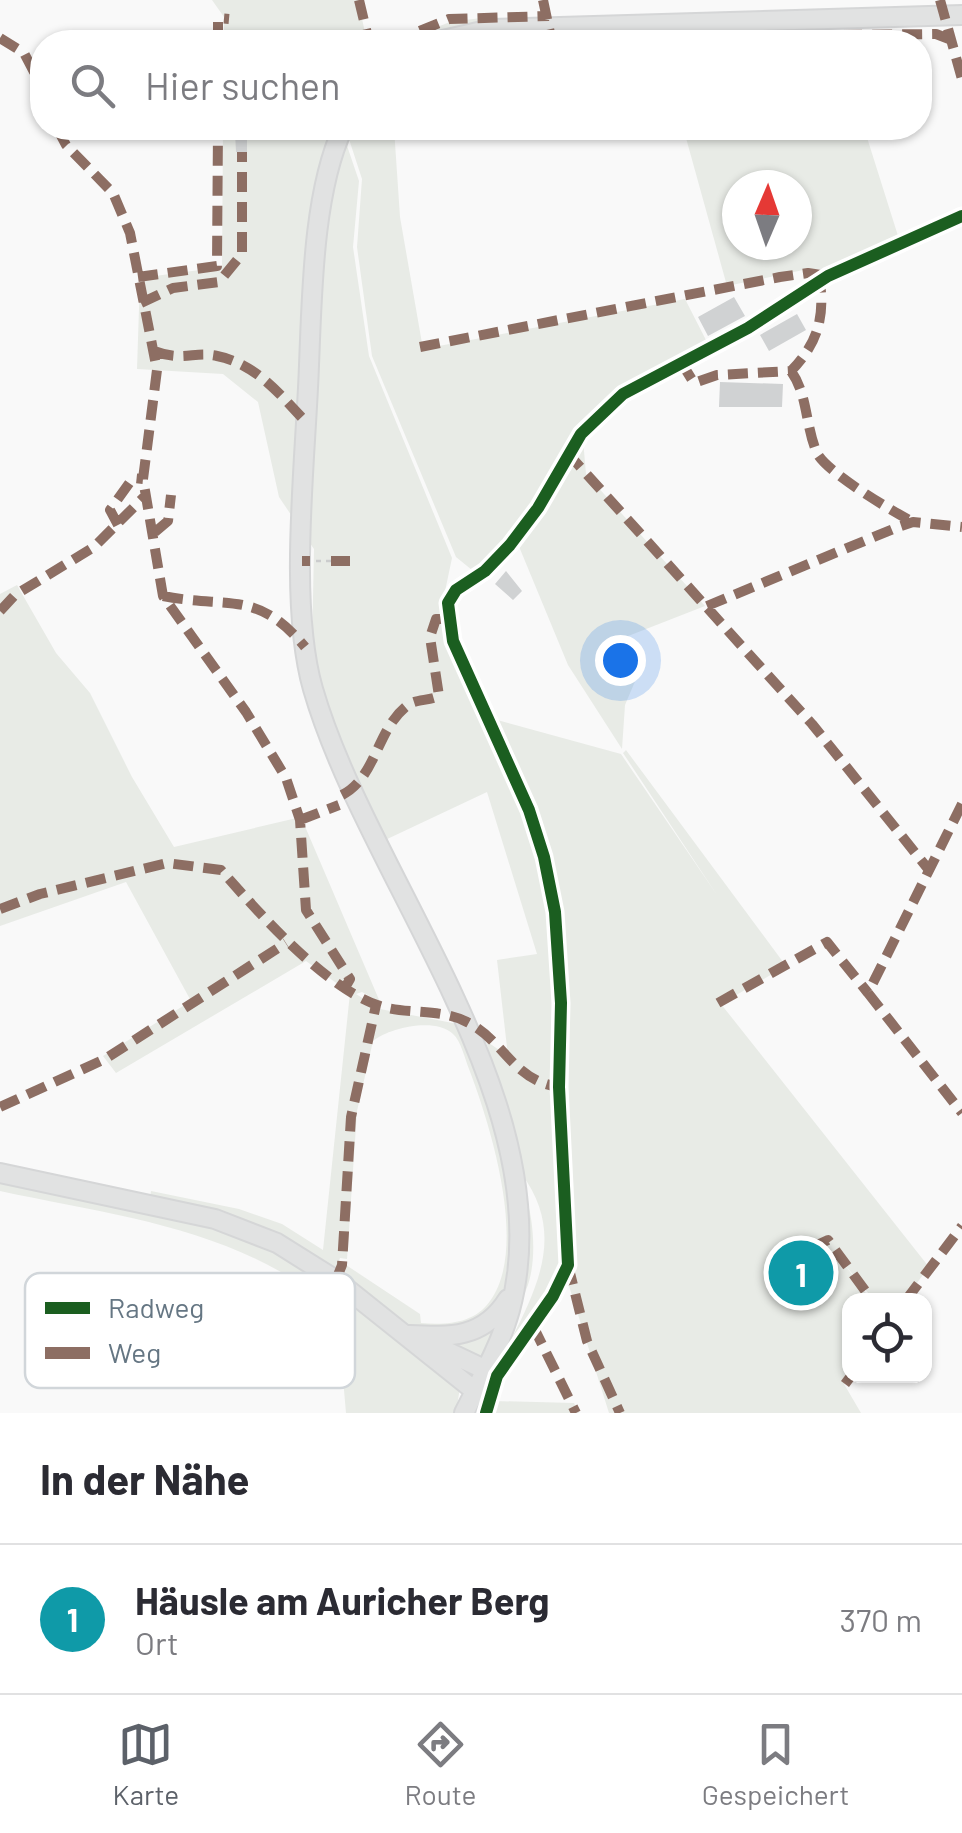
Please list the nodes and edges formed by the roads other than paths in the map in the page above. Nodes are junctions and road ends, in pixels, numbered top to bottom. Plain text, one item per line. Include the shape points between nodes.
1 (962, 15) edge
2 (483, 30) edge
3 (339, 140) edge
4 (962, 216) edge
5 (652, 376) dead end
6 (0, 1173) edge
7 (324, 1273) edge
8 (514, 1288) junction
9 (355, 1295) edge
10 (408, 1334) junction
11 (486, 1370) junction
12 (475, 1391) junction
13 (464, 1413) edge

1 - 2 main road
3 - 8 main road via 326,181 311,327 302,539 305,646 349,792 464,1020 505,1133 516,1185
4 - 5 lane via 828,276 748,328
6 - 7 main road via 248,1230
8 - 10 main road via 495,1316 472,1332 450,1338
8 - 11 main road
9 - 10 main road
10 - 11 main road
10 - 12 main road
11 - 12 main road
12 - 13 main road

